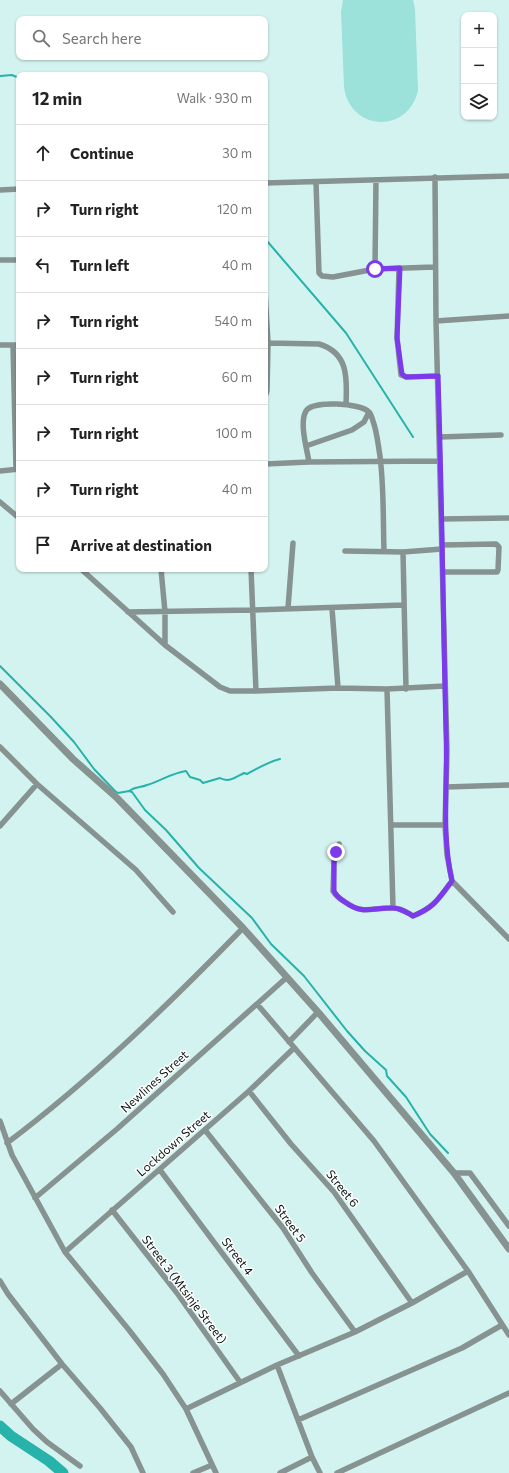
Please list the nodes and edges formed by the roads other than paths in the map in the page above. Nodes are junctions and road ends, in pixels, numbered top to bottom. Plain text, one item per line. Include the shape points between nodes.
1 (509, 176) edge
2 (434, 177) junction
3 (376, 180) junction
4 (316, 182) junction
5 (268, 183) edge
6 (16, 189) edge
7 (0, 190) edge
8 (0, 260) edge
9 (16, 260) edge
10 (435, 267) junction
11 (400, 268) junction
12 (375, 269) junction
13 (509, 316) edge
14 (436, 321) junction
15 (268, 343) edge
16 (0, 345) edge
17 (16, 345) edge
18 (438, 376) junction
19 (346, 404) junction
20 (370, 412) junction
21 (501, 435) dead end
22 (439, 437) junction
23 (306, 446) junction
24 (439, 461) junction
25 (309, 462) junction
26 (380, 462) junction
27 (268, 464) edge
28 (16, 469) edge
29 (0, 471) edge
30 (0, 502) edge
31 (16, 515) edge
32 (509, 518) edge
33 (441, 519) junction
34 (292, 543) dead end
35 (442, 547) junction
36 (345, 551) dead end
37 (384, 551) junction
38 (403, 552) junction
39 (84, 572) edge
40 (161, 572) edge
41 (251, 572) edge
42 (442, 572) junction
43 (404, 605) junction
44 (288, 608) junction
45 (332, 608) junction
46 (252, 610) junction
47 (128, 612) junction
48 (165, 612) junction
49 (165, 645) junction
50 (0, 684) edge
51 (445, 686) junction
52 (338, 688) junction
53 (387, 689) junction
54 (406, 689) junction
55 (256, 691) junction
56 (0, 747) edge
57 (37, 784) junction
58 (509, 786) edge
59 (446, 787) junction
60 (391, 825) junction
61 (445, 825) junction
62 (0, 826) edge
63 (339, 844) dead end
64 (452, 881) junction
65 (393, 908) junction
66 (173, 912) dead end
67 (243, 928) junction
68 (509, 939) edge
69 (286, 978) junction
70 (257, 1004) junction
71 (318, 1012) junction
72 (289, 1042) junction
73 (294, 1048) junction
74 (249, 1091) junction
75 (0, 1121) edge
76 (205, 1130) junction
77 (7, 1143) junction
78 (160, 1170) junction
79 (454, 1173) junction
80 (35, 1198) junction
81 (112, 1210) junction
82 (509, 1226) edge
83 (509, 1249) edge
84 (65, 1252) junction
85 (468, 1271) junction
86 (0, 1281) edge
87 (412, 1303) junction
88 (502, 1326) junction
89 (355, 1332) junction
90 (509, 1335) edge
91 (299, 1356) junction
92 (62, 1364) junction
93 (277, 1365) junction
94 (240, 1382) junction
95 (0, 1391) edge
96 (509, 1393) edge
97 (10, 1404) junction
98 (186, 1409) junction
99 (298, 1420) junction
100 (312, 1457) junction
101 (212, 1465) junction
102 (80, 1466) dead end
103 (143, 1473) edge
104 (193, 1473) edge
105 (216, 1473) edge
106 (280, 1473) edge
107 (320, 1473) edge
108 (337, 1473) edge

1 - 2 street
2 - 3 street
2 - 10 street
3 - 4 street
3 - 12 street
4 - 5 street
4 - 12 street via 319,273 327,278
6 - 7 street
8 - 9 street
10 - 11 street
10 - 14 street
11 - 12 street
11 - 18 street via 397,338 402,374 406,377
13 - 14 street
14 - 18 street
15 - 19 street via 319,344 334,352 346,371
16 - 17 street
18 - 22 street
19 - 20 street via 360,406
19 - 23 street via 311,407 306,411
20 - 23 street via 364,422 352,430
20 - 26 street via 375,426
21 - 22 street
22 - 24 street
23 - 25 street
24 - 26 street
24 - 33 street
25 - 26 street
25 - 27 street
26 - 37 street
28 - 29 street
30 - 31 street
32 - 33 street
33 - 35 street
34 - 44 street
35 - 38 street
35 - 42 street
35 - 42 street via 496,544 499,547 497,572
36 - 37 street
37 - 38 street
38 - 43 street
39 - 47 street
40 - 48 street
41 - 46 street
42 - 51 street
43 - 45 street
43 - 54 street
44 - 45 street
44 - 46 street
45 - 52 street
46 - 48 street
46 - 55 street
47 - 48 street
47 - 49 street
48 - 49 street
49 - 55 street via 220,687 230,691
50 - 67 street via 73,759 117,798
51 - 54 street
51 - 59 street
52 - 53 street
52 - 55 street
53 - 54 street
53 - 60 street
56 - 57 street
57 - 62 street
57 - 66 street via 136,870
58 - 59 street
59 - 61 street
60 - 61 street
60 - 65 street
61 - 64 street
63 - 65 street via 334,862 335,894 357,910
64 - 65 street via 427,910 413,916 404,910
64 - 68 street
67 - 69 street
67 - 77 street via 190,982 81,1083
69 - 70 street, Newlines Street
69 - 71 street
70 - 72 street
70 - 80 street, Newlines Street via 117,1129
71 - 72 street
71 - 79 street
72 - 73 street
73 - 74 street, Lockdown Street
73 - 85 street via 374,1141
74 - 76 street, Lockdown Street
74 - 87 street, Street 6 via 334,1192
75 - 77 street
76 - 78 street, Lockdown Street
76 - 89 street, Street 5 via 283,1228
77 - 80 street
78 - 81 street, Lockdown Street
78 - 91 street, Street 4
79 - 82 street via 470,1173
79 - 83 street
80 - 84 street
81 - 84 street, Lockdown Street
81 - 94 street, Street 3 (Mtsinje Street) via 177,1293
84 - 98 street via 163,1374
85 - 87 street
85 - 88 street
86 - 92 street
87 - 89 street
88 - 90 street
88 - 99 street via 462,1348
89 - 91 street
91 - 93 street
92 - 97 street
92 - 103 street via 131,1447
93 - 94 street
93 - 99 street
94 - 98 street
95 - 97 street
96 - 108 street
97 - 102 street via 47,1442
98 - 101 street
99 - 100 street
100 - 106 street
100 - 107 street
101 - 104 street
101 - 105 street

